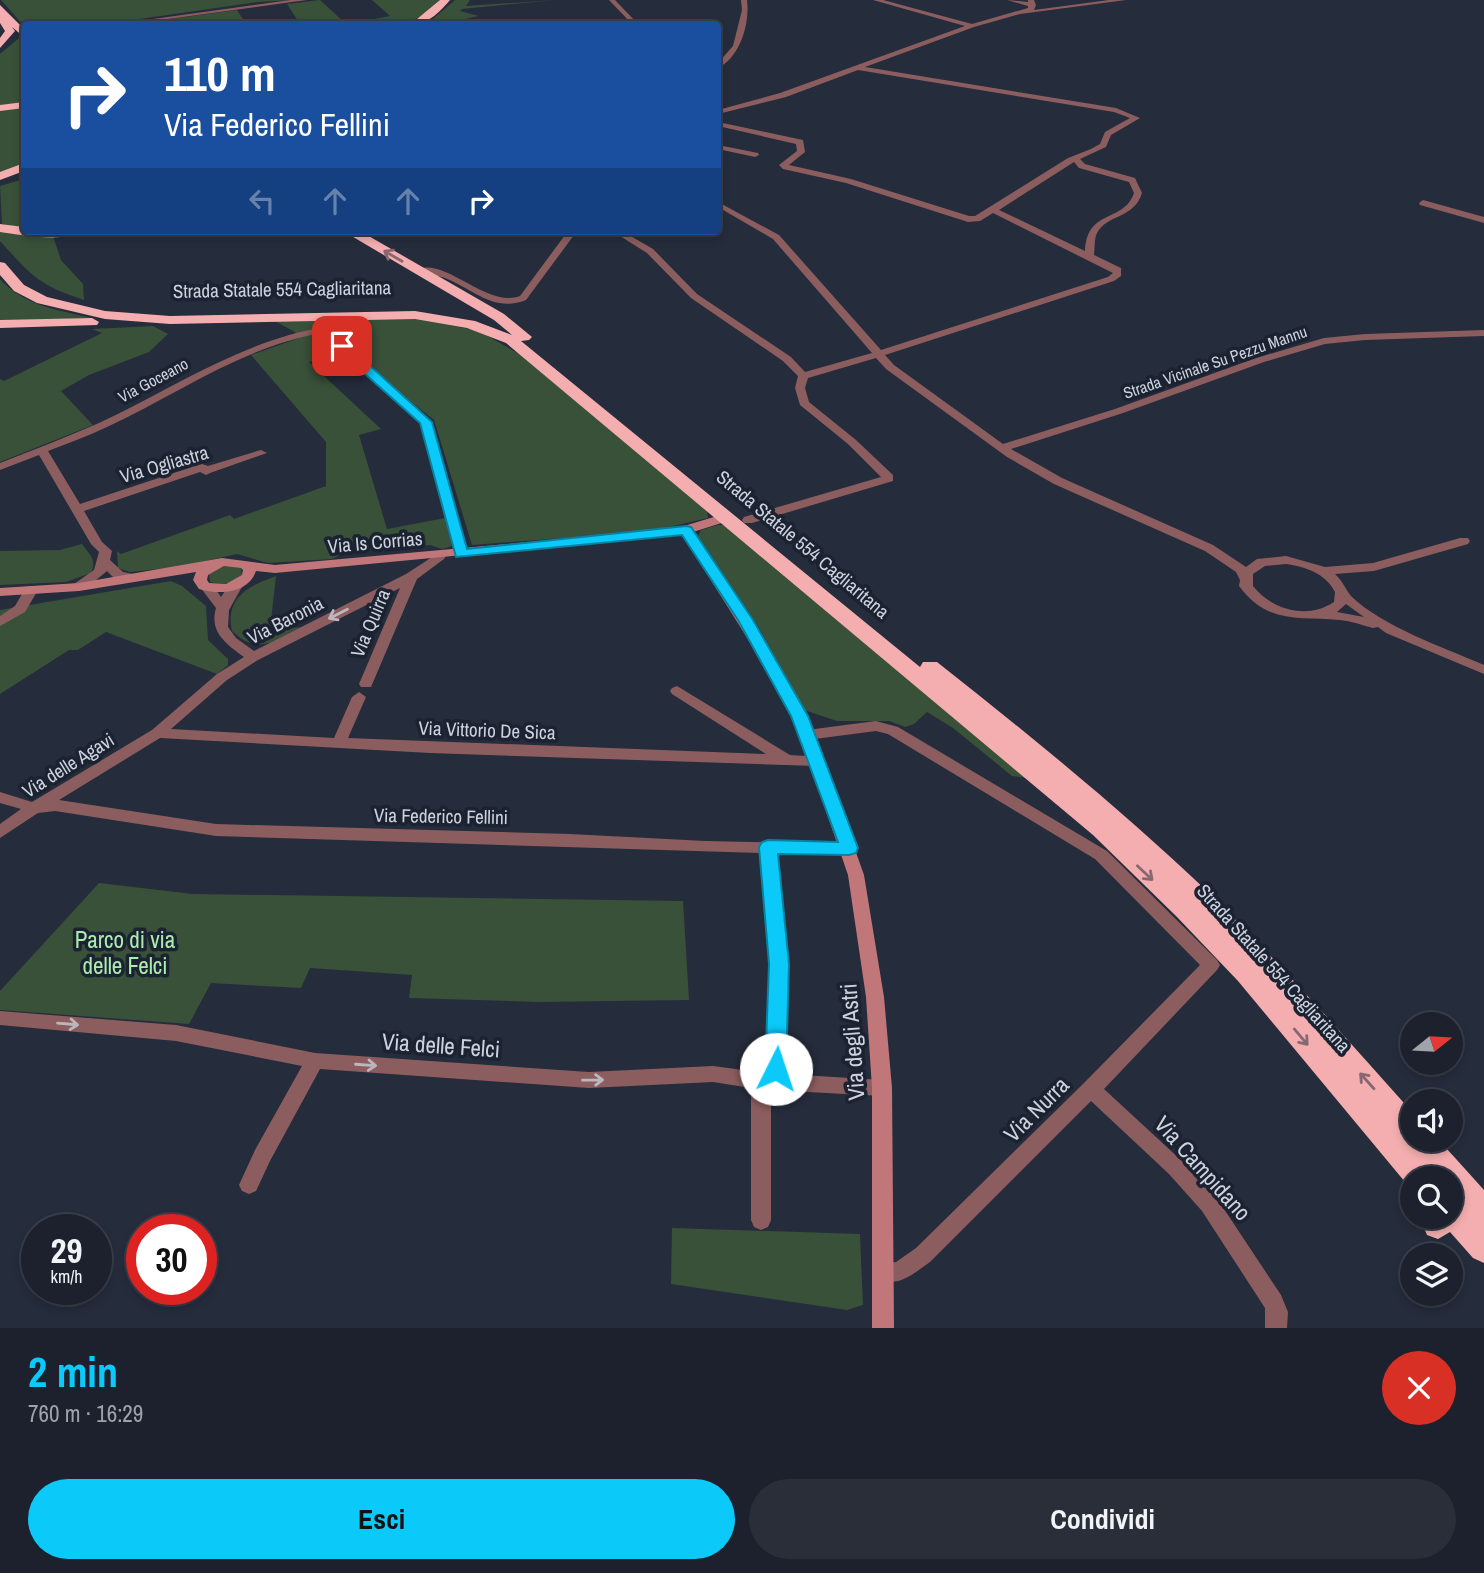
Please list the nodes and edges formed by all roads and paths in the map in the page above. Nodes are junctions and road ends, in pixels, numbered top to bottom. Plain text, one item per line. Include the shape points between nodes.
1 (304, 0) edge
2 (445, 0) edge
3 (452, 0) edge
4 (611, 0) edge
5 (744, 0) edge
6 (876, 0) edge
7 (1010, 0) edge
8 (1123, 0) edge
9 (1032, 3) edge
10 (0, 8) edge
11 (1022, 13) junction
12 (0, 16) edge
13 (149, 21) edge
14 (420, 21) edge
15 (427, 21) edge
16 (632, 21) edge
17 (15, 24) junction
18 (972, 26) junction
19 (21, 31) edge
20 (0, 48) edge
21 (721, 63) edge
22 (857, 68) junction
23 (21, 105) edge
24 (0, 108) edge
25 (721, 111) edge
26 (721, 125) edge
27 (721, 148) edge
28 (755, 155) dead end
29 (1076, 159) junction
30 (21, 172) edge
31 (0, 180) edge
32 (1423, 203) dead end
33 (721, 206) edge
34 (993, 210) junction
35 (1484, 219) edge
36 (0, 228) edge
37 (21, 231) edge
38 (357, 235) edge
39 (570, 235) edge
40 (624, 235) edge
41 (0, 254) edge
42 (1090, 255) junction
43 (0, 267) edge
44 (418, 271) junction
45 (148, 319) junction
46 (0, 324) edge
47 (1484, 333) edge
48 (533, 345) junction
49 (876, 354) junction
50 (803, 376) junction
51 (1003, 448) junction
52 (42, 451) junction
53 (261, 453) dead end
54 (0, 467) edge
55 (78, 509) junction
56 (737, 518) junction
57 (686, 530) junction
58 (1464, 541) dead end
59 (1209, 548) junction
60 (461, 554) junction
61 (440, 556) junction
62 (104, 562) junction
63 (1262, 562) junction
64 (214, 565) junction
65 (247, 566) junction
66 (1374, 567) junction
67 (275, 569) junction
68 (1323, 571) junction
69 (175, 573) junction
70 (411, 577) junction
71 (134, 578) junction
72 (1245, 578) junction
73 (204, 583) junction
74 (240, 583) junction
75 (79, 587) junction
76 (30, 590) junction
77 (0, 592) edge
78 (1342, 592) junction
79 (221, 606) junction
80 (0, 609) edge
81 (20, 609) junction
82 (1320, 614) junction
83 (0, 622) edge
84 (1391, 629) junction
85 (253, 657) junction
86 (1484, 670) edge
87 (704, 689) dead end
88 (157, 733) junction
89 (807, 735) junction
90 (339, 743) junction
91 (786, 760) junction
92 (816, 761) junction
93 (0, 797) edge
94 (34, 808) junction
95 (0, 832) edge
96 (768, 847) junction
97 (849, 848) junction
98 (0, 1018) edge
99 (315, 1061) junction
100 (1326, 1066) junction
101 (768, 1081) junction
102 (882, 1088) junction
103 (1091, 1088) junction
104 (1400, 1119) edge
105 (1431, 1152) edge
106 (1412, 1166) edge
107 (1400, 1169) edge
108 (249, 1185) dead end
109 (1484, 1212) edge
110 (761, 1220) dead end
111 (1458, 1229) edge
112 (1484, 1248) edge
113 (885, 1272) junction
114 (883, 1328) edge
115 (1276, 1328) edge

1 - 13 street
2 - 14 highway
3 - 15 highway
4 - 16 street
5 - 21 street via 736,47
6 - 18 street
7 - 9 street
8 - 11 street
9 - 11 street
10 - 17 highway
11 - 18 street
12 - 20 highway via 10,31
17 - 19 highway
17 - 20 highway via 13,40
18 - 22 street
22 - 25 street
22 - 29 street via 1116,110 1136,118 1108,134 1103,145
23 - 24 highway
26 - 34 street via 800,142 801,152 783,165 786,167 848,181 968,219
27 - 28 street
29 - 34 street
29 - 42 street via 1082,166 1132,180 1139,194 1132,205 1096,228
30 - 31 highway
32 - 35 street
33 - 49 street via 776,237
34 - 42 street
36 - 37 highway
44 -> 38 highway
39 - 44 street via 517,302 500,301 445,274
40 - 50 street via 650,251 694,296 788,359
41 - 48 highway, Strada Statale 554 Cagliaritana via 44,293 88,307 157,315 437,311 505,328
42 - 49 street via 1112,265 1118,274
43 - 45 highway, Strada Statale 554 Cagliaritana via 19,288 53,304
44 - 48 highway via 499,317
45 - 46 highway
45 - 56 highway, Strada Statale 554 Cagliaritana via 394,314 433,316 481,327 526,351
47 - 51 street, Strada Vicinale Su Pezzu Mannu via 1324,341
48 - 56 highway, Strada Statale 554 Cagliaritana
49 - 50 street
49 - 51 street
50 - 56 street via 804,403 889,478
51 - 59 street via 1046,475
52 - 54 street, Via Goceano
52 - 55 street
52 - 60 street, Via Goceano via 228,360 324,330 426,422
53 - 55 street, Via Ogliastra via 206,471 202,467
55 - 62 street via 97,544 106,551
56 - 57 street, Via Is Corrias
56 -> 100 highway, Strada Statale 554 Cagliaritana via 1101,829 1247,974
104 -> 56 highway, Strada Statale 554 Cagliaritana via 1248,949 1170,870 1017,737
57 - 60 street, Via Is Corrias
57 - 89 street, Via degli Astri via 785,687
58 - 66 street
59 - 63 street
59 - 72 street via 1242,569
60 - 61 street, Via Is Corrias
61 - 67 street, Via Is Corrias
61 - 70 street, Via Baronia
62 - 71 street via 119,575
62 - 75 street via 100,572
63 - 68 street via 1292,561
63 - 72 street
64 - 65 street, Via Is Corrias via 231,561
64 - 69 street
64 - 73 street via 204,571
65 - 67 street, Via Is Corrias
65 - 74 street via 250,572
66 - 68 street
66 - 78 street
67 - 74 street, Via Is Corrias
68 - 78 street
69 - 71 street
69 - 73 street
70 -> 85 street, Via Baronia
70 - 90 street, Via Quirra
71 - 75 street
72 - 82 street via 1248,590 1266,605 1293,614
73 - 74 street, Via Is Corrias via 221,589
73 - 79 street
74 - 79 street
75 - 76 street
76 - 77 street
76 - 81 street
78 - 82 street via 1336,607
78 - 84 street
79 - 85 street via 221,631
80 - 81 street
81 - 83 street
82 - 84 street
84 - 86 street
85 - 88 street, Via Baronia via 208,686
87 - 91 street via 684,695
88 - 90 street, Via Vittorio De Sica
88 - 94 street, Via delle Agavi
89 - 92 street, Via degli Astri
89 - 103 street, Via Nurra via 876,726 893,730 1101,855 1211,965
90 - 91 street, Via Vittorio De Sica
91 - 92 street, Via Vittorio De Sica
92 - 97 street, Via degli Astri
93 - 94 street
94 - 95 street, Via delle Agavi
94 - 96 street, Via Federico Fellini via 55,805 216,830
96 - 97 street, Via Federico Fellini
96 - 101 street via 779,964 779,1025
97 - 102 street, Via degli Astri via 862,899
98 -> 99 street, Via delle Felci via 177,1033
99 -> 101 street, Via delle Felci via 589,1080 713,1074
99 - 108 street
100 - 106 highway, Strada Statale 554 Cagliaritana
100 - 107 highway via 1326,1080
101 - 102 street, Via delle Felci
101 - 110 street
102 - 113 street, Via degli Astri
103 - 113 street, Via Nurra via 923,1255 899,1272
103 - 115 street, Via Campidano via 1209,1204 1273,1302
105 - 109 highway
111 - 112 highway
113 - 114 street, Via degli Astri

